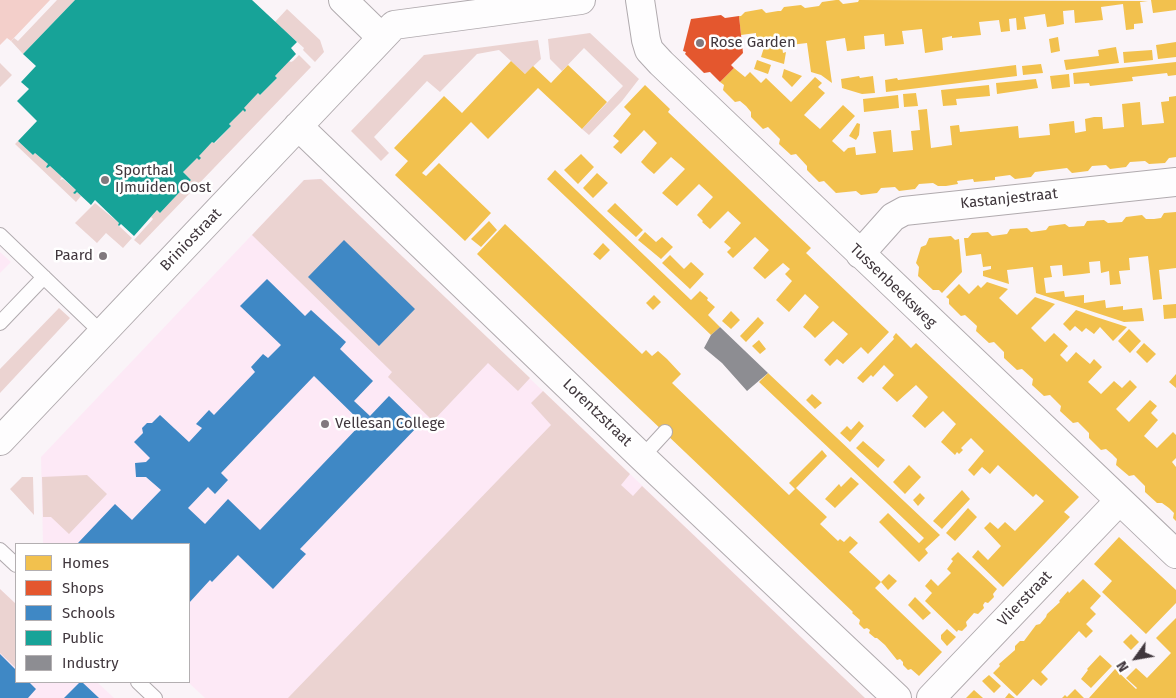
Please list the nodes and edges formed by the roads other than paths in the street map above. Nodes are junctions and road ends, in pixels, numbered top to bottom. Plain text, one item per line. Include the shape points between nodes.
1 (343, 0) edge
2 (581, 0) edge
3 (640, 0) edge
4 (382, 37) junction
5 (298, 126) junction
6 (1176, 182) edge
7 (0, 236) edge
8 (860, 254) junction
9 (44, 278) junction
10 (0, 323) edge
11 (102, 333) junction
12 (665, 432) dead end
13 (0, 441) edge
14 (642, 457) junction
15 (1119, 501) junction
16 (0, 550) edge
17 (1176, 554) edge
18 (15, 564) edge
19 (139, 683) edge
20 (155, 698) edge
21 (897, 698) edge
22 (931, 698) edge

1 - 4 street
2 - 4 street, Briniostraat via 394,24
3 - 8 street, Tussenbeeksweg via 646,40 661,63
4 - 5 street, Briniostraat
5 - 11 street, Briniostraat
5 - 14 street, Lorentzstraat
6 - 8 street, Kastanjestraat via 904,211 893,217
7 - 9 lane
8 - 15 street, Tussenbeeksweg
9 - 10 lane
9 - 11 lane
11 - 13 street, Briniostraat
12 - 14 lane
14 - 21 street, Lorentzstraat
15 - 17 street, Tussenbeeksweg
15 - 22 street, Vlierstraat
16 - 18 lane
19 - 20 lane

